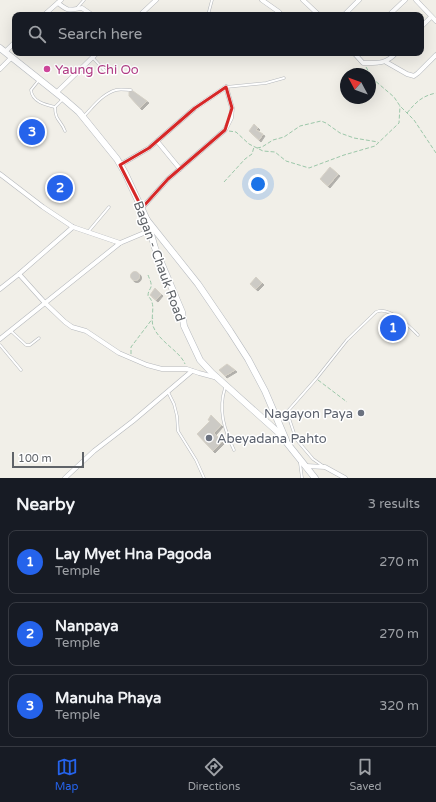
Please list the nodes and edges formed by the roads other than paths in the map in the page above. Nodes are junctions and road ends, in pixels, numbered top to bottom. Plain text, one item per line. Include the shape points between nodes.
1 (84, 0) edge
2 (156, 0) edge
3 (212, 0) edge
4 (262, 0) edge
5 (303, 0) edge
6 (311, 0) edge
7 (359, 0) edge
8 (405, 0) edge
9 (418, 1) edge
10 (60, 2) edge
11 (307, 4) junction
12 (75, 10) junction
13 (48, 12) edge
14 (88, 12) edge
15 (143, 12) edge
16 (209, 12) edge
17 (279, 12) dead end
18 (316, 12) edge
19 (347, 12) edge
20 (392, 12) edge
21 (432, 17) junction
22 (436, 22) edge
23 (424, 24) edge
24 (12, 44) edge
25 (2, 50) edge
26 (436, 55) edge
27 (357, 56) edge
28 (393, 56) edge
29 (12, 57) junction
30 (92, 57) joint
31 (386, 62) junction
32 (0, 69) edge
33 (105, 71) dead end
34 (284, 78) dead end
35 (39, 80) junction
36 (226, 87) junction
37 (131, 90) dead end
38 (56, 93) junction
39 (64, 99) junction
40 (56, 107) junction
41 (83, 117) junction
42 (65, 131) dead end
43 (157, 141) junction
44 (120, 165) junction
45 (180, 169) junction
46 (2, 175) edge
47 (0, 180) edge
48 (109, 207) dead end
49 (142, 208) junction
50 (73, 227) junction
51 (152, 230) junction
52 (88, 232) junction
53 (120, 243) junction
54 (19, 274) junction
55 (0, 289) edge
56 (45, 303) junction
57 (10, 330) junction
58 (418, 335) dead end
59 (39, 338) dead end
60 (0, 339) edge
61 (0, 345) edge
62 (21, 370) dead end
63 (192, 371) junction
64 (217, 377) junction
65 (226, 385) junction
66 (168, 392) junction
67 (287, 412) junction
68 (279, 421) junction
69 (287, 444) junction
70 (234, 450) dead end
71 (300, 459) junction
72 (305, 466) junction
73 (325, 467) junction
74 (65, 478) edge
75 (204, 478) edge
76 (302, 478) edge
77 (315, 478) edge
78 (345, 478) edge

1 - 12 lane
2 - 15 street
3 - 16 lane
4 - 17 street
5 - 11 street
6 - 11 street
7 - 19 street
8 - 20 street
9 - 21 street
10 - 12 street via 66,9
10 - 13 street
11 - 18 street
12 - 14 street via 82,8
21 - 22 street
21 - 23 street
24 - 25 street
25 - 29 main road, Bagan - Chauk Road
26 - 31 street via 414,76
27 - 31 street via 363,63
28 - 31 street
29 - 32 street
29 - 35 main road, Bagan - Chauk Road
30 - 33 lane
30 - 38 street
34 - 36 lane via 266,84
35 - 38 main road, Bagan - Chauk Road
35 - 40 lane via 31,90 32,96 42,103
36 - 43 street via 195,108
36 - 45 street via 232,108 231,118 225,130
37 - 41 lane via 116,90 108,94
38 - 39 main road, Bagan - Chauk Road
39 - 40 lane
39 - 41 main road, Bagan - Chauk Road
40 - 42 lane via 56,117
41 - 44 main road, Bagan - Chauk Road
43 - 44 street
43 - 45 street
44 - 49 main road, Bagan - Chauk Road
45 - 49 street
46 - 47 street
46 - 50 street
48 - 52 lane
49 - 51 main road, Bagan - Chauk Road
50 - 52 street
50 - 54 street
51 - 53 street
51 - 64 main road, Bagan - Chauk Road via 154,248 182,312 184,326 200,360
51 - 68 main road via 198,284 230,331 248,359
52 - 53 street
53 - 56 street
54 - 55 street
54 - 56 street
56 - 57 street
56 - 63 street via 72,327 86,331 119,353 162,369
57 - 59 lane via 26,345
57 - 60 street
58 - 67 lane via 393,314 379,310 347,340
61 - 62 lane
63 - 64 street
63 - 66 street
64 - 65 main road, Bagan - Chauk Road
65 - 69 main road, Bagan - Chauk Road
65 - 70 lane via 222,398 222,417
66 - 74 street via 94,451
66 - 75 lane via 174,404 178,431
67 - 68 lane
67 - 73 lane via 296,439 313,459
68 - 69 main road
69 - 71 main road, Bagan - Chauk Road
71 - 72 main road, Bagan - Chauk Road
71 - 76 lane
72 - 73 street
72 - 77 main road, Bagan - Chauk Road
73 - 78 street

